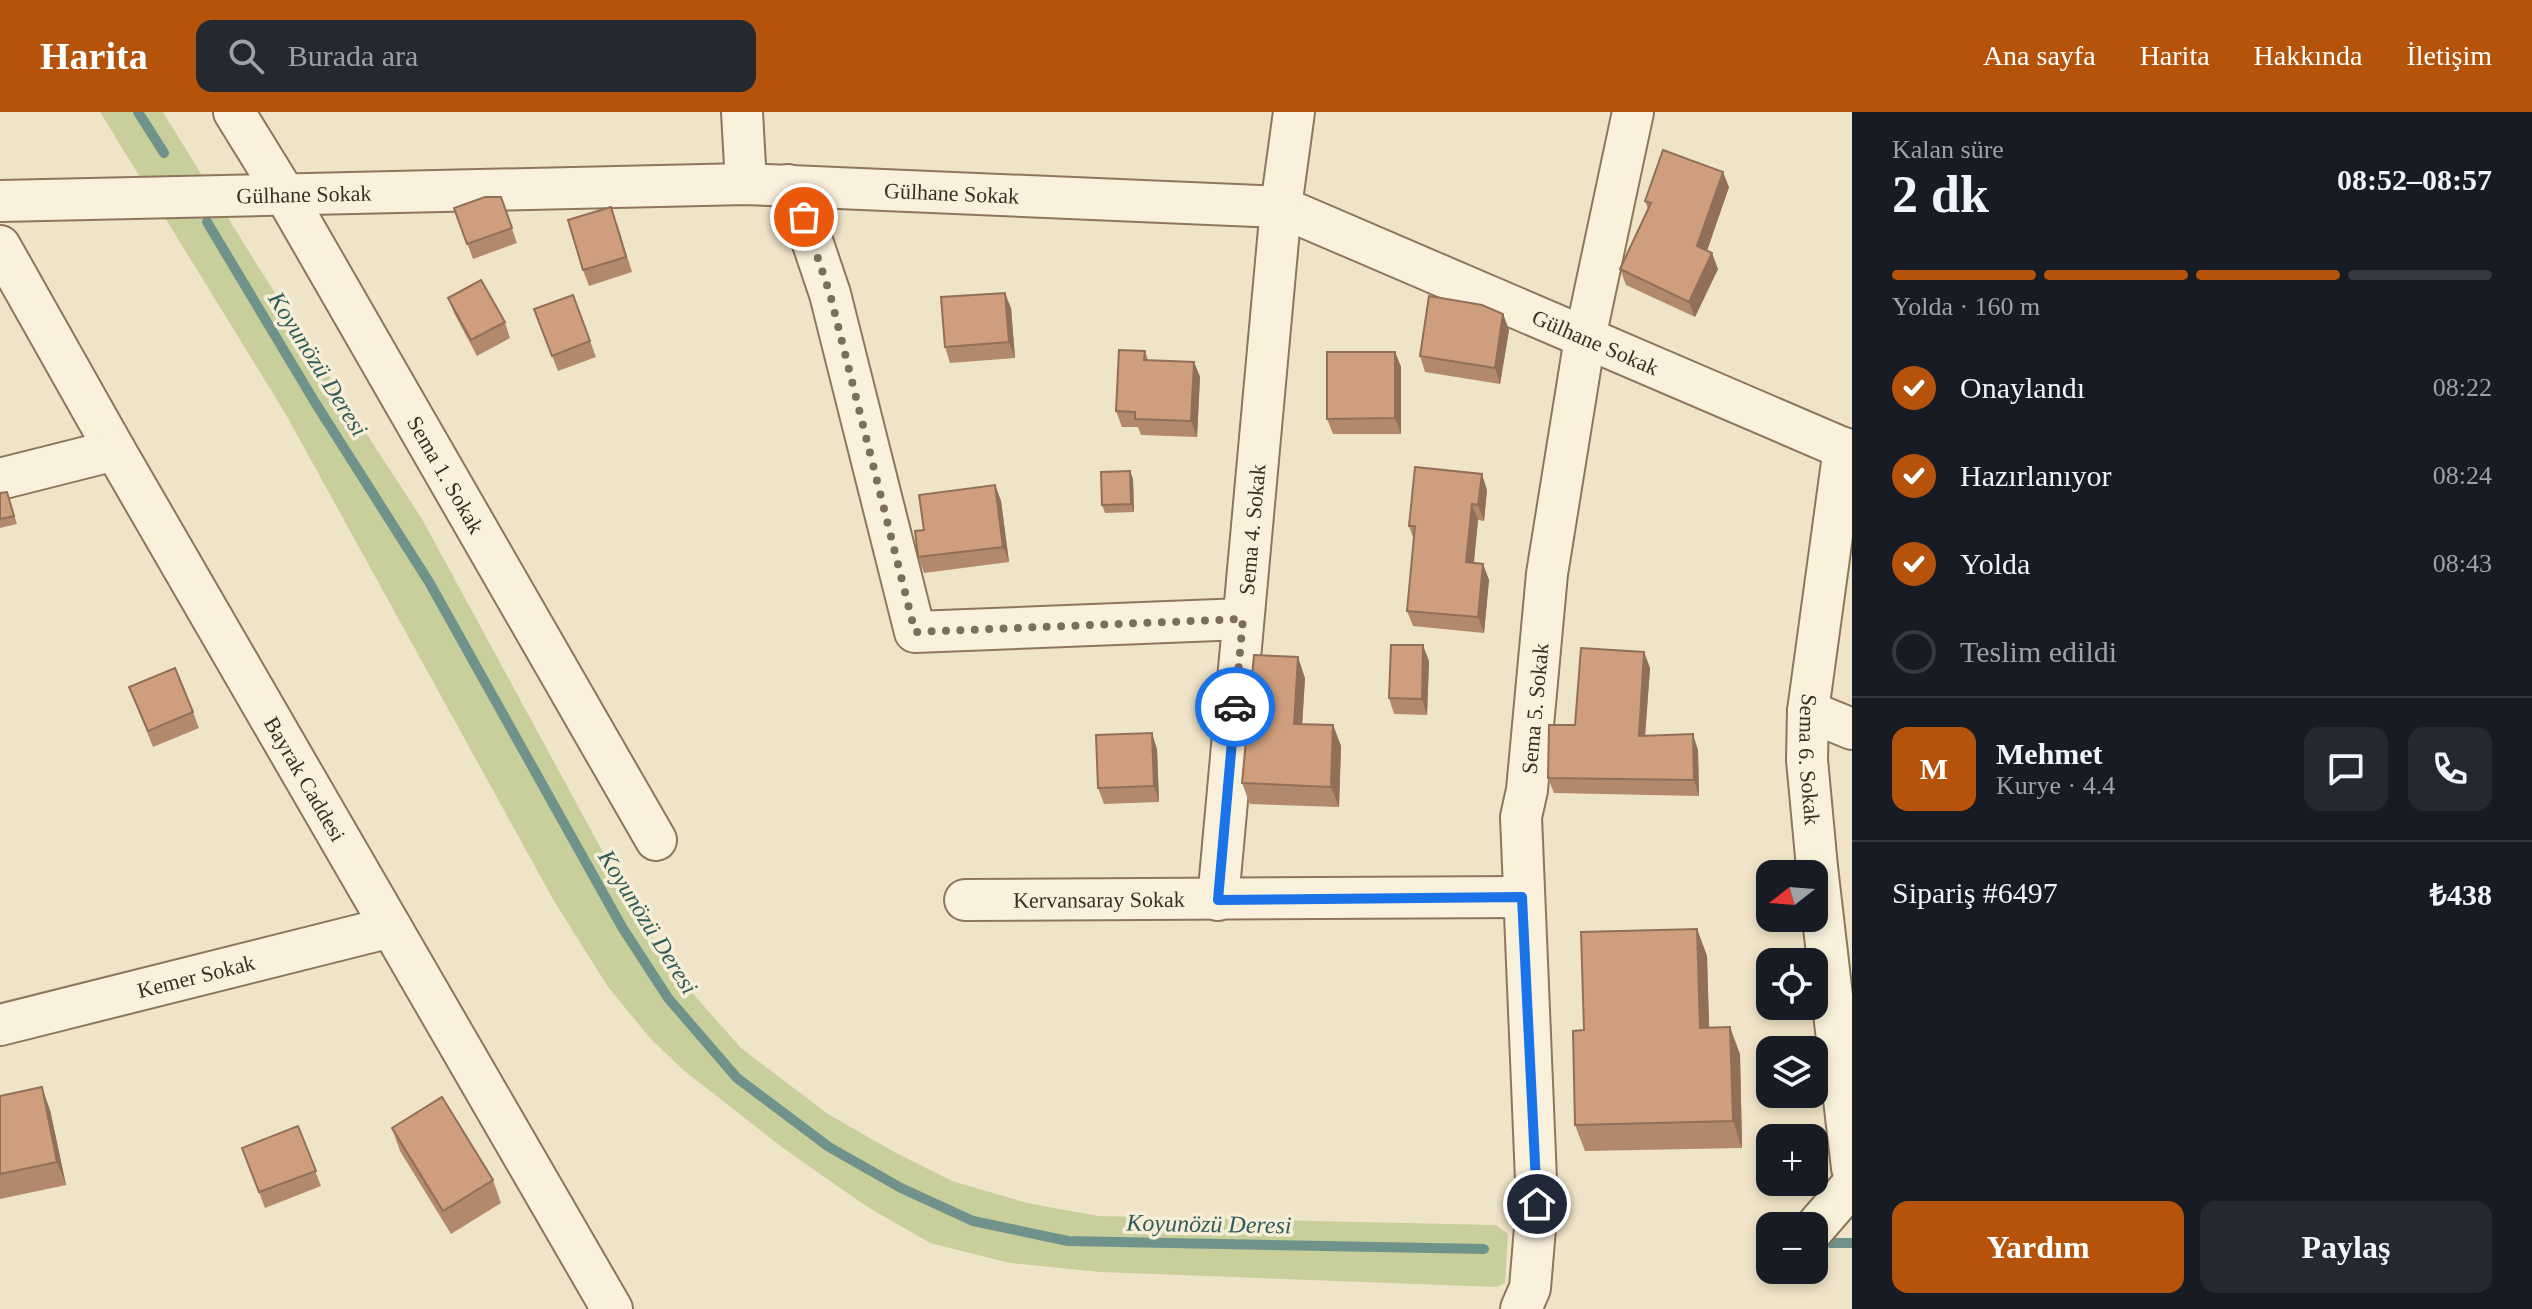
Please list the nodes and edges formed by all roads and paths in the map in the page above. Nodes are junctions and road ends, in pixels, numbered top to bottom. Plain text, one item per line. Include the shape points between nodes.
1 (234, 112) edge
2 (742, 112) edge
3 (1294, 112) edge
4 (1633, 112) edge
5 (746, 184) junction
6 (788, 185) junction
7 (284, 193) junction
8 (0, 201) edge
9 (1281, 207) junction
10 (0, 246) edge
11 (1585, 338) junction
12 (115, 450) junction
13 (1848, 450) edge
14 (0, 479) edge
15 (1243, 619) junction
16 (1808, 711) junction
17 (1852, 729) edge
18 (656, 840) dead end
19 (1522, 897) junction
20 (965, 900) dead end
21 (1218, 900) junction
22 (391, 927) junction
23 (0, 1025) edge
24 (1852, 1168) edge
25 (1852, 1185) edge
26 (1828, 1213) edge
27 (612, 1309) edge
28 (1521, 1309) edge

1 - 7 street, Sema 1. Sokak
2 - 5 street
3 - 9 street, Sema 4. Sokak
4 - 11 street, Sema 5. Sokak
5 - 6 street, Gülhane Sokak
5 - 7 street, Gülhane Sokak
6 - 9 street, Gülhane Sokak
6 - 15 street via 830,294 915,632
7 - 8 street, Gülhane Sokak
7 - 18 street, Sema 1. Sokak
9 - 11 street, Gülhane Sokak
9 - 15 street, Sema 4. Sokak
10 - 12 street, Bayrak Caddesi
11 - 13 street, Gülhane Sokak
11 - 19 street, Sema 5. Sokak via 1547,574 1521,817
12 - 14 street
12 - 22 street, Bayrak Caddesi
13 - 16 street, Sema 6. Sokak
15 - 21 street, Sema 4. Sokak
16 - 17 street
16 - 24 street, Sema 6. Sokak via 1817,867
19 - 21 street, Kervansaray Sokak
19 - 28 street, Sema 5. Sokak via 1537,1204 1530,1288
20 - 21 street, Kervansaray Sokak
22 - 23 street, Kemer Sokak
22 - 27 street, Bayrak Caddesi
25 - 26 street

